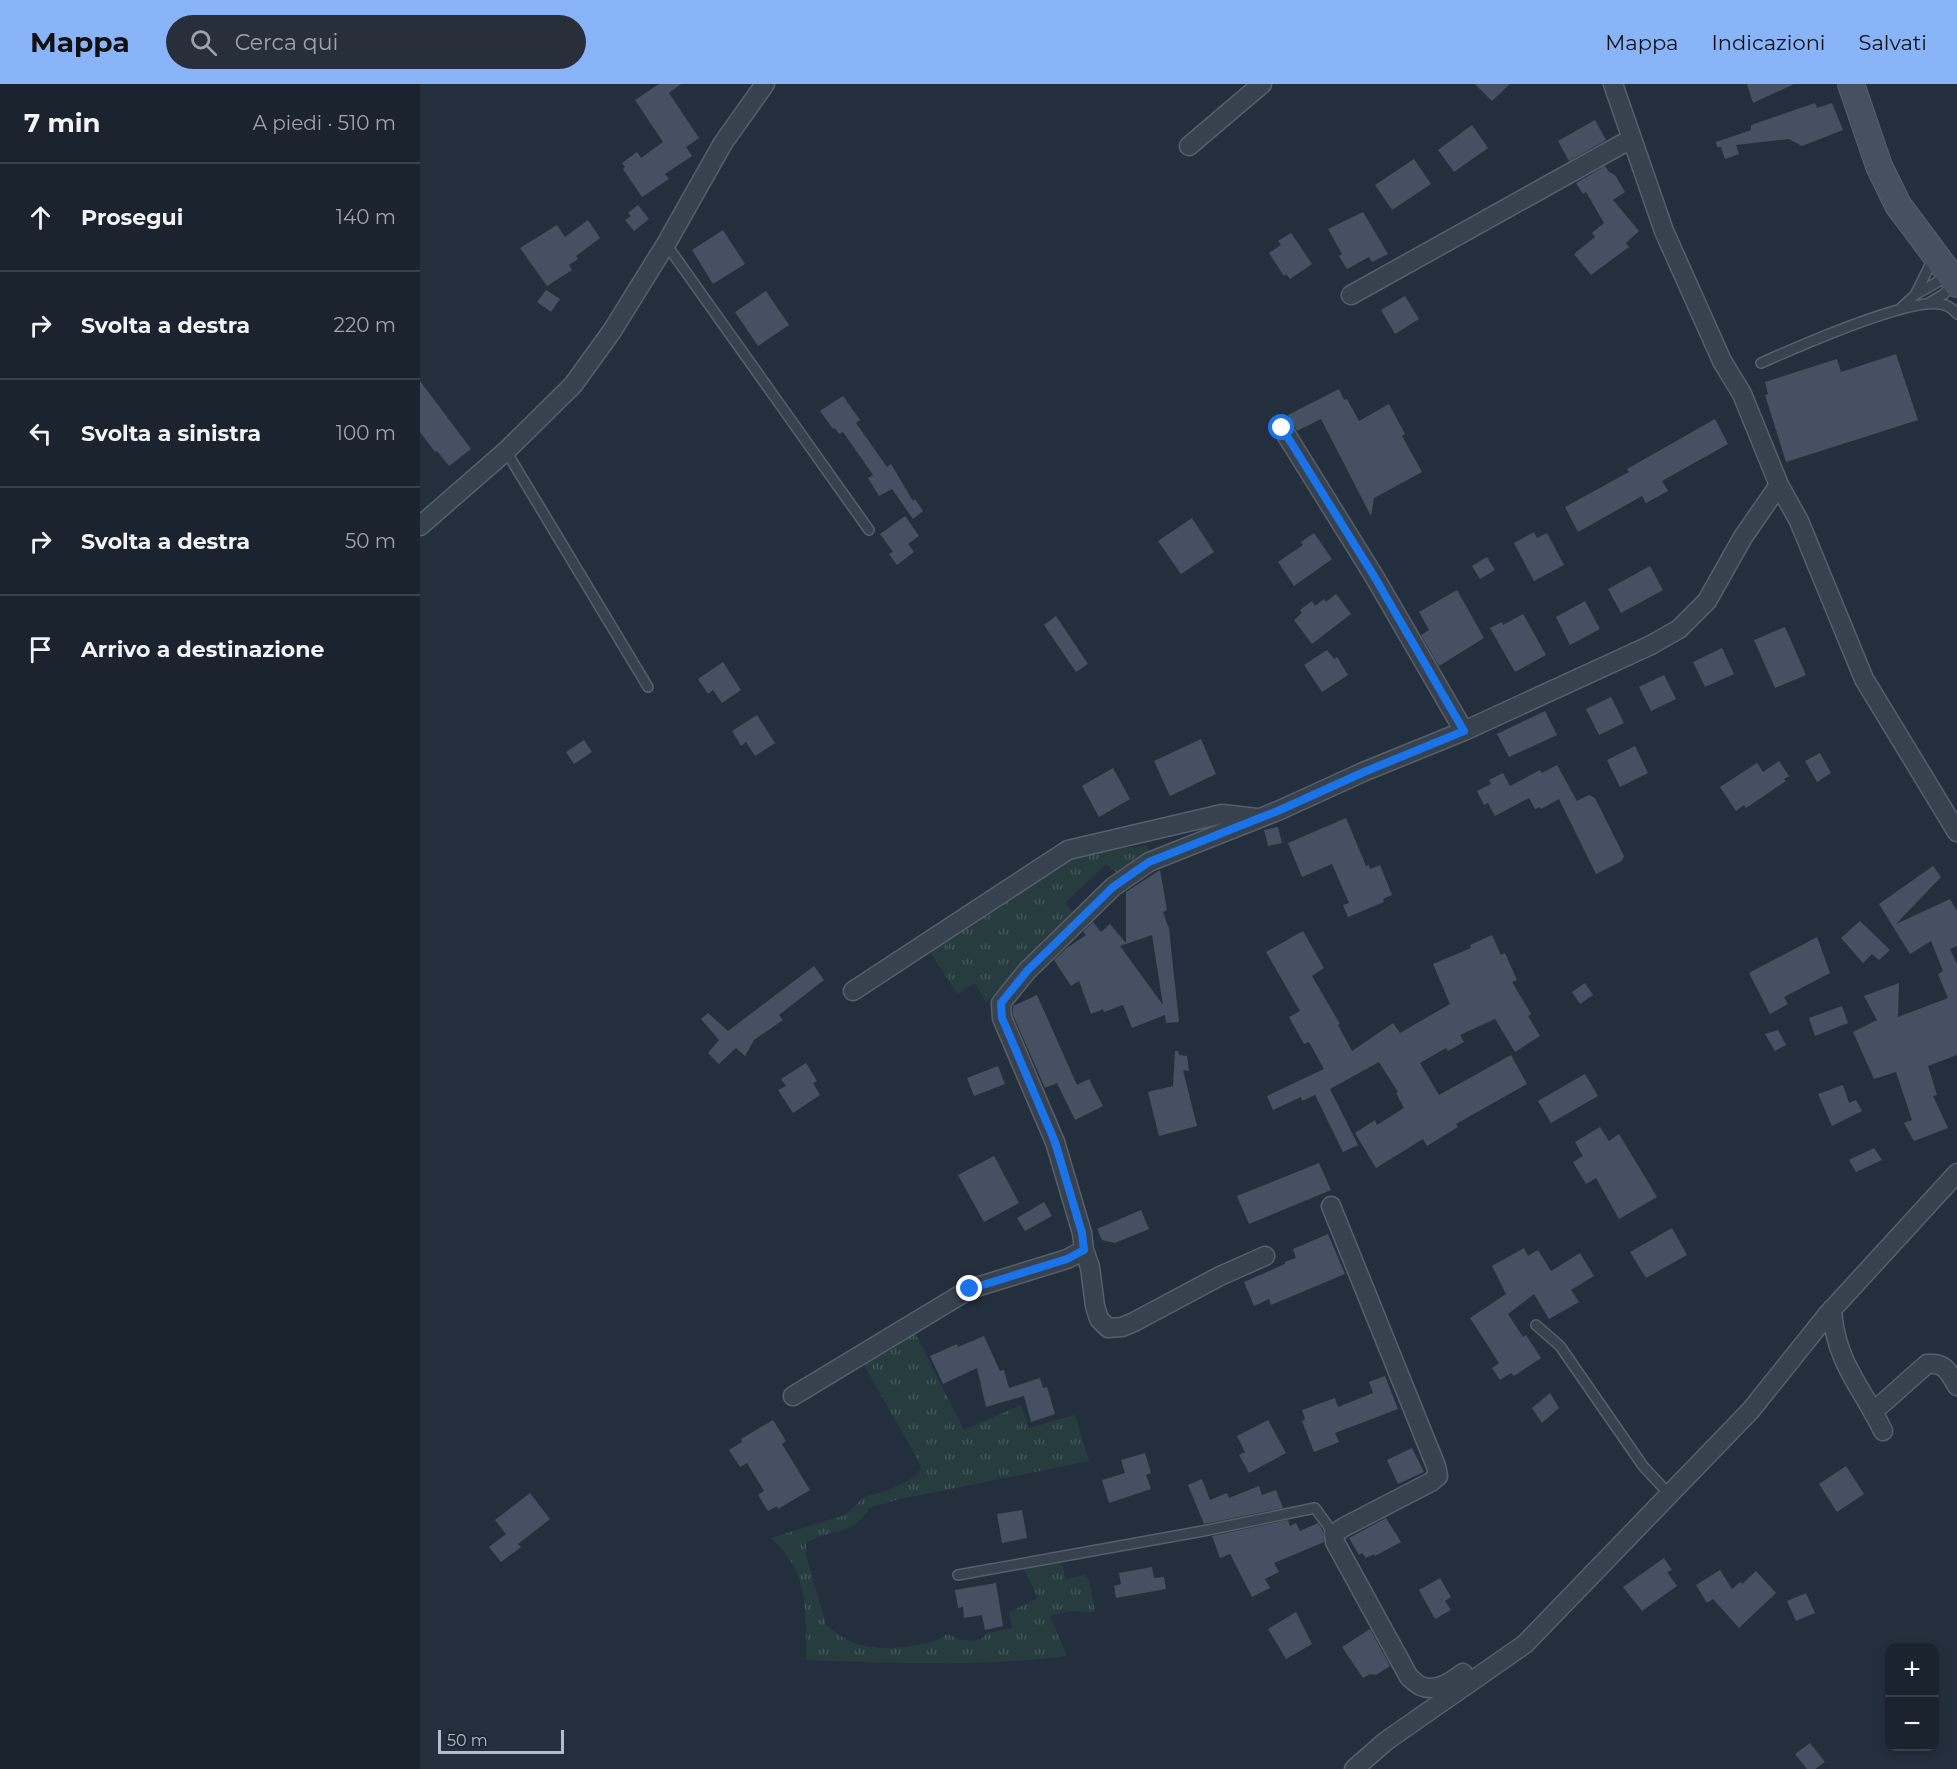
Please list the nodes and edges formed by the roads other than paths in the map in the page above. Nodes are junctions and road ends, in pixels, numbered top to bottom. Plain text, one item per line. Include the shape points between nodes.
1 (765, 84) edge
2 (1262, 84) edge
3 (1613, 84) edge
4 (1851, 84) edge
5 (1631, 139) junction
6 (1189, 146) dead end
7 (666, 244) junction
8 (1935, 255) junction
9 (1954, 280) edge
10 (1351, 295) dead end
11 (1915, 295) junction
12 (1924, 305) junction
13 (1900, 309) junction
14 (1957, 314) edge
15 (1761, 363) dead end
16 (1282, 428) dead end
17 (506, 451) junction
18 (1779, 485) junction
19 (420, 526) edge
20 (868, 530) dead end
21 (648, 687) dead end
22 (1464, 731) junction
23 (1259, 818) junction
24 (1957, 832) edge
25 (853, 991) dead end
26 (1957, 1173) edge
27 (1331, 1206) dead end
28 (1084, 1250) junction
29 (1265, 1256) dead end
30 (1832, 1309) junction
31 (1536, 1325) dead end
32 (1957, 1386) edge
33 (793, 1396) dead end
34 (1874, 1411) junction
35 (1883, 1431) dead end
36 (1669, 1494) junction
37 (1334, 1534) junction
38 (958, 1575) dead end
39 (1525, 1644) junction
40 (1354, 1769) edge

1 - 7 street via 723,142
2 - 6 street
3 - 5 street
4 - 8 main road via 1879,166 1905,215
5 - 10 street
5 - 18 street via 1664,231 1722,362 1742,394
7 - 17 street via 573,385
7 - 20 lane
8 - 9 main road
8 - 11 lane
9 - 11 lane
9 - 12 lane via 1944,294
11 - 13 lane
12 - 13 lane
12 - 14 lane via 1941,304
13 - 15 lane
16 - 22 street
17 - 19 street
17 - 21 lane
18 - 22 street via 1743,537 1707,601 1679,629
18 - 24 street via 1799,520 1864,680
22 - 23 street
23 - 25 street via 1222,814 1068,850
23 - 28 street via 1149,862 1113,887 1027,971 1001,1003 1002,1018 1055,1142
26 - 30 street
27 - 37 street via 1438,1476
28 - 29 street via 1099,1319 1108,1328 1134,1322
28 - 33 street via 1067,1259 970,1289
30 - 34 street via 1840,1353
30 - 36 street via 1751,1410
31 - 36 lane via 1560,1346 1643,1466
32 - 34 street via 1945,1366 1927,1364
34 - 35 street
36 - 39 street
37 - 38 lane via 1315,1508
37 - 39 street via 1409,1677 1421,1687 1444,1685 1512,1643
39 - 40 street via 1386,1741

